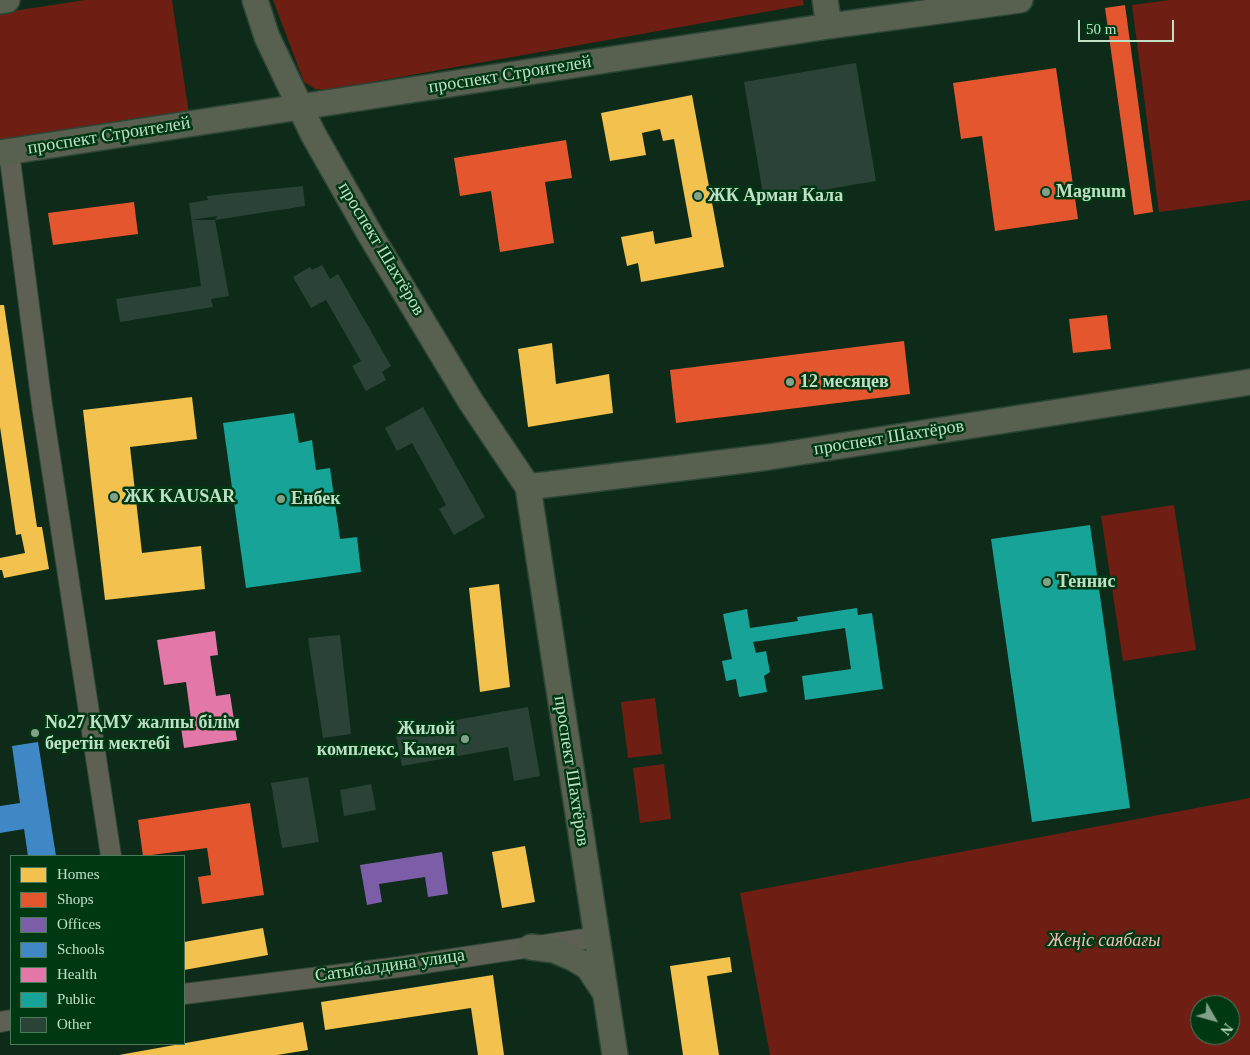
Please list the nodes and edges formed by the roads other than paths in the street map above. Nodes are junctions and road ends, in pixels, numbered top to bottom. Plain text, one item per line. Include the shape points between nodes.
1 (7, 0) edge
2 (255, 0) edge
3 (825, 0) edge
4 (1020, 0) edge
5 (0, 1) edge
6 (830, 26) junction
7 (300, 107) junction
8 (5, 152) edge
9 (1250, 382) edge
10 (528, 487) junction
11 (111, 855) edge
12 (597, 937) junction
13 (531, 947) junction
14 (185, 994) edge
15 (606, 994) junction
16 (615, 1055) edge

1 - 5 main road
2 - 7 main road, проспект Шахтёров via 266,37
3 - 6 main road
4 - 6 main road, проспект Строителей
6 - 7 main road, проспект Строителей
7 - 8 main road, проспект Строителей
7 - 10 main road, проспект Шахтёров via 371,236 471,402
8 - 11 street
9 - 10 main road, проспект Шахтёров via 769,457
10 - 12 main road, проспект Шахтёров
12 - 13 street, Сатыбалдина улица
12 - 15 main road, проспект Шахтёров
13 - 14 street, Сатыбалдина улица
13 - 15 main road via 554,950 588,967
15 - 16 main road, проспект Шахтёров

